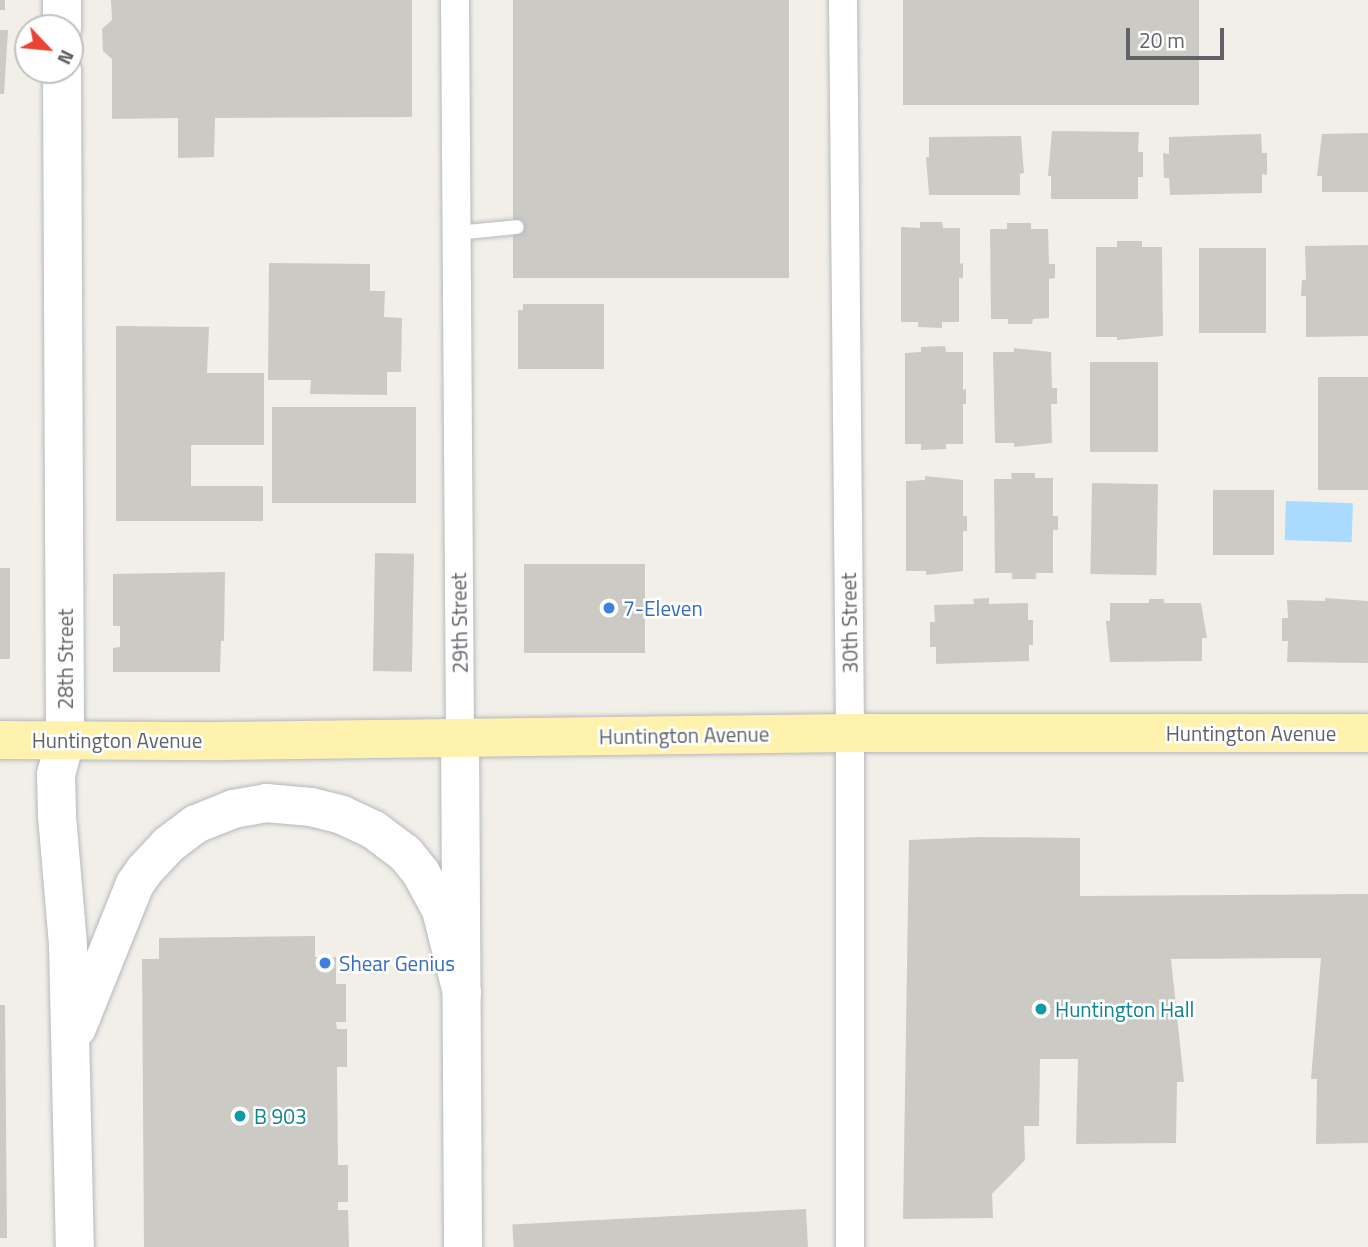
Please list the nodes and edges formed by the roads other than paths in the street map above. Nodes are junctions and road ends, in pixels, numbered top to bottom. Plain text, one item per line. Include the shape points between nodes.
1 (455, 0) edge
2 (842, 0) edge
3 (62, 84) edge
4 (517, 227) dead end
5 (456, 233) junction
6 (850, 733) junction
7 (1368, 733) edge
8 (460, 738) junction
9 (0, 740) edge
10 (65, 741) junction
11 (461, 993) junction
12 (71, 1043) junction
13 (75, 1247) edge
14 (463, 1247) edge
15 (850, 1247) edge

1 - 5 street, 29th Street
2 - 6 street, 30th Street
3 - 10 main road, 28th Street
4 - 5 lane
5 - 8 street, 29th Street
6 - 7 main road, Huntington Avenue
6 - 8 main road, Huntington Avenue
6 - 15 street, 30th Street
8 - 10 main road, Huntington Avenue
8 - 11 main road, 29th Street
9 - 10 main road, Huntington Avenue
10 - 12 main road, 28th Street via 57,774 57,816
11 - 12 main road via 441,910 405,853 374,830 342,815 266,803 233,809 196,824 144,870
11 - 14 main road, 29th Street
12 - 13 main road, 28th Street

